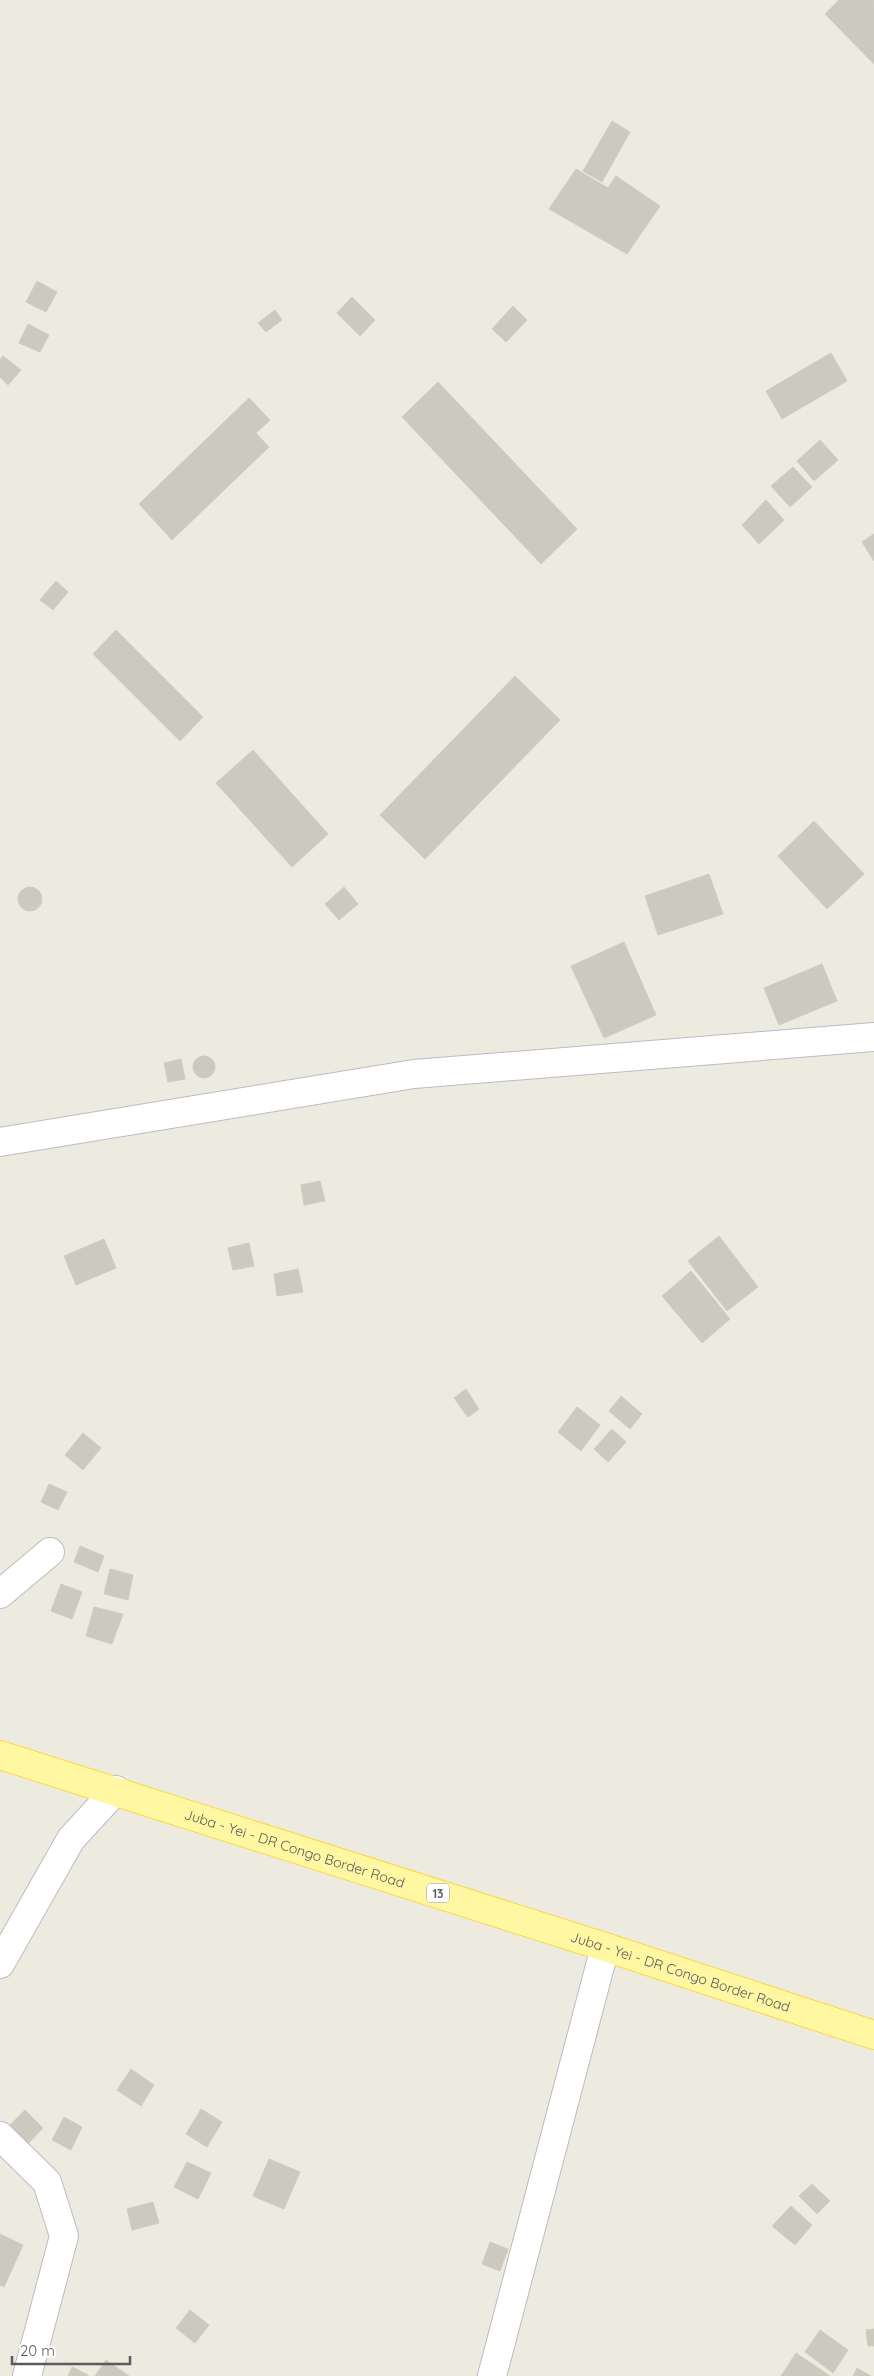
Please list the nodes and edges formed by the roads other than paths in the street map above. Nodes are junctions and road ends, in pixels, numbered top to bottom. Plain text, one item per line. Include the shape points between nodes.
1 (874, 1037) edge
2 (0, 1142) edge
3 (50, 1552) dead end
4 (0, 1594) edge
5 (0, 1755) edge
6 (116, 1790) junction
7 (605, 1946) junction
8 (0, 1964) edge
9 (874, 2035) edge
10 (0, 2136) edge
11 (27, 2376) edge
12 (492, 2376) edge

1 - 2 street via 414,1074
3 - 4 street
5 - 6 main road, Juba - Yei - DR Congo Border Road / 13
6 - 7 main road, Juba - Yei - DR Congo Border Road / 13
6 - 8 street via 71,1839
7 - 9 main road, Juba - Yei - DR Congo Border Road / 13
7 - 12 street
10 - 11 street via 47,2182 64,2236

